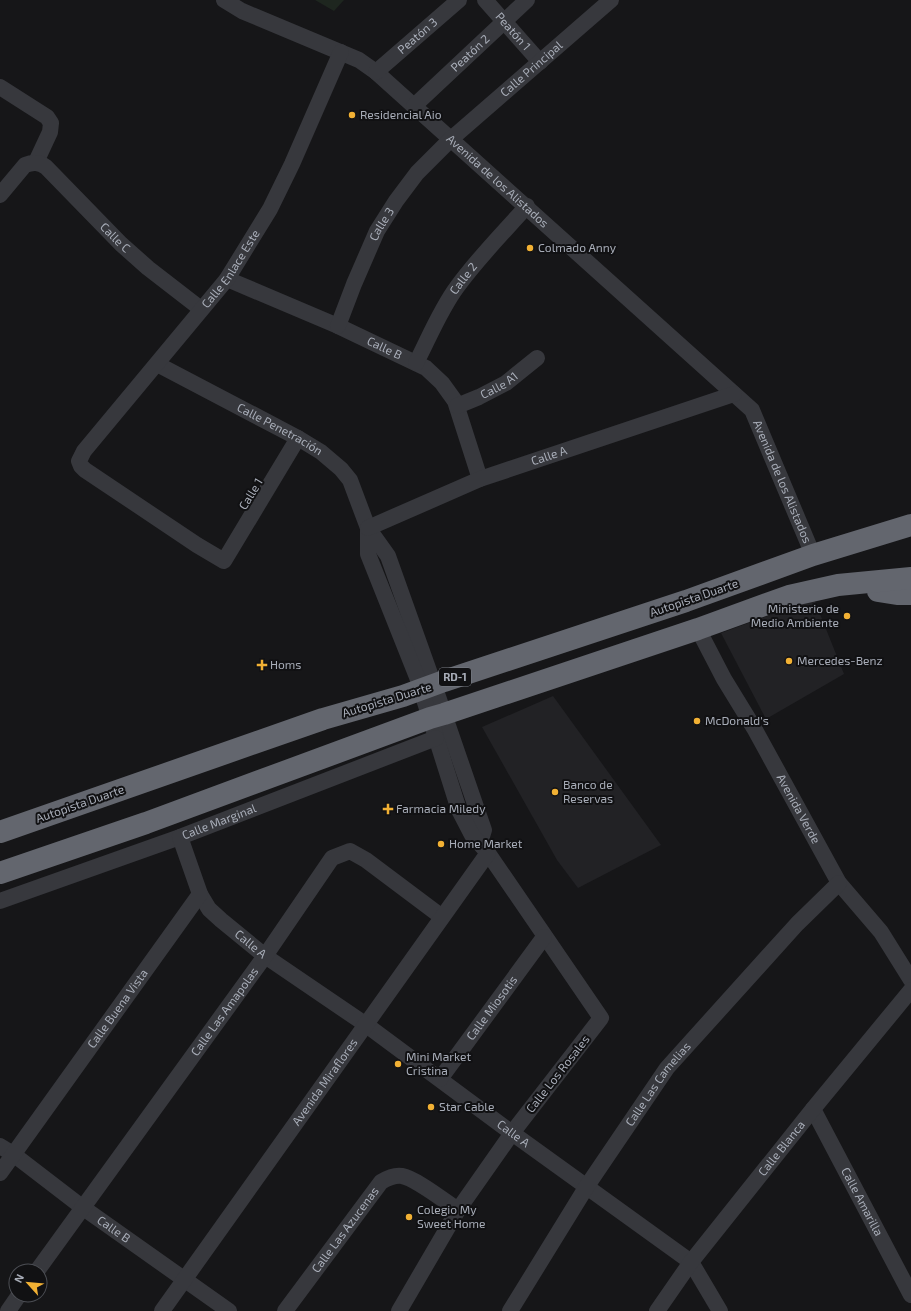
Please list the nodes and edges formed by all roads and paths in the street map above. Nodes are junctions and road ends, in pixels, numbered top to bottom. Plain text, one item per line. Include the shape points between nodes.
1 (224, 0) edge
2 (458, 0) edge
3 (485, 0) edge
4 (527, 0) edge
5 (611, 0) edge
6 (503, 22) junction
7 (341, 52) junction
8 (540, 62) junction
9 (376, 72) junction
10 (0, 87) edge
11 (414, 106) junction
12 (452, 139) junction
13 (36, 162) junction
14 (0, 195) edge
15 (527, 206) junction
16 (227, 278) junction
17 (200, 309) junction
18 (338, 326) junction
19 (537, 358) dead end
20 (416, 363) junction
21 (157, 364) junction
22 (734, 394) junction
23 (457, 406) junction
24 (293, 435) junction
25 (480, 479) junction
26 (911, 525) edge
27 (368, 528) junction
28 (813, 555) junction
29 (219, 558) joint
30 (911, 578) edge
31 (838, 585) junction
32 (911, 594) edge
33 (698, 629) junction
34 (427, 687) junction
35 (437, 716) junction
36 (436, 738) junction
37 (0, 832) edge
38 (180, 837) junction
39 (484, 848) junction
40 (0, 873) edge
41 (839, 883) junction
42 (200, 894) junction
43 (0, 901) edge
44 (442, 917) junction
45 (544, 937) junction
46 (265, 956) junction
47 (911, 980) edge
48 (911, 990) edge
49 (365, 1024) junction
50 (440, 1079) junction
51 (814, 1109) junction
52 (512, 1133) junction
53 (0, 1146) edge
54 (13, 1154) junction
55 (0, 1173) edge
56 (587, 1186) junction
57 (82, 1207) junction
58 (458, 1210) junction
59 (691, 1262) junction
60 (43, 1263) edge
61 (185, 1280) junction
62 (911, 1295) edge
63 (162, 1311) edge
64 (229, 1311) edge
65 (285, 1311) edge
66 (399, 1311) edge
67 (510, 1311) edge
68 (657, 1311) edge
69 (720, 1311) edge

1 - 7 street, Avenida de los Alistados via 242,11
2 - 9 street, Peatón 3
3 - 6 street, Peatón 1
4 - 6 street, Peatón 2
5 - 8 street, Calle Principal
6 - 8 street, Peatón 1
6 - 11 street, Peatón 2
7 - 9 street, Avenida de los Alistados
7 - 16 street, Calle Enlace Este via 270,209
8 - 12 street, Calle Principal
9 - 11 street, Avenida de los Alistados
10 - 13 street via 47,117 51,123 50,132
11 - 12 street, Avenida de los Alistados
12 - 15 street, Avenida de los Alistados
12 - 18 street, Calle 3 via 417,173 377,231
13 - 14 street via 25,165
13 - 17 street, Calle C via 46,167 126,249
15 - 20 street, Calle 2 via 456,288
15 - 22 street, Avenida de los Alistados
16 - 17 street, Calle Enlace Este
16 - 18 street, Calle B
17 - 21 street, Calle Enlace Este
18 - 20 street, Calle B
19 - 23 street, Calle A1 via 506,383
20 - 23 street, Calle B via 426,368 442,383
21 - 24 street, Calle Penetración
21 - 29 street, Calle Enlace Este via 84,451 79,461 85,470
22 - 25 street, Calle A
22 - 28 street, Avenida de los Alistados via 752,410
23 - 25 street, Calle B
24 - 27 street, Calle Penetración via 321,452 350,480
24 - 29 street, Calle 1
25 - 27 street, Calle A
26 - 28 highway, Autopista Duarte / RD-1
27 - 34 street, Calle Penetración via 388,556
28 - 34 highway, Autopista Duarte / RD-1
30 - 31 highway
31 - 32 highway
31 - 33 highway via 789,596
33 - 35 highway
33 - 41 street, Avenida Verde
34 - 35 street, Calle Penetración
34 - 37 highway, Autopista Duarte / RD-1 via 323,719
35 - 36 street, Calle Los Rosales
35 - 39 street via 484,830
35 - 40 highway via 146,823
36 - 38 street, Calle Marginal
36 - 39 street, Calle Los Rosales via 459,810 472,835
38 - 42 street
38 - 43 street, Calle Marginal
39 - 44 street, Avenida Miraflores
39 - 45 street, Calle Los Rosales
41 - 47 street, Avenida Verde via 881,932
41 - 56 street, Calle Las Camelias via 797,924 667,1068
42 - 46 street, Calle A via 209,909
42 - 54 street, Calle Buena Vista
44 - 46 street, Calle Las Amapolas via 366,860 350,851 332,858
44 - 49 street, Avenida Miraflores
45 - 50 street, Calle Miosotis
45 - 52 street, Calle Los Rosales via 602,1018
46 - 49 street, Calle A
46 - 57 street, Calle Las Amapolas
48 - 51 street, Calle Blanca
49 - 50 street, Calle A
49 - 61 street, Avenida Miraflores
50 - 52 street, Calle A
51 - 59 street, Calle Blanca
51 - 62 street, Calle Amarilla
52 - 56 street, Calle A
52 - 58 street, Calle Los Rosales
53 - 54 street, Calle B
54 - 55 street, Calle Buena Vista
54 - 57 street, Calle B
56 - 59 street, Calle A
56 - 67 street, Calle Las Camelias
57 - 60 street, Calle Las Amapolas
57 - 61 street, Calle B
58 - 65 street, Calle Las Azucenas via 414,1180 392,1176 381,1182
58 - 66 street, Calle Los Rosales
59 - 68 street, Calle Blanca
59 - 69 street, Calle A
61 - 63 street, Avenida Miraflores
61 - 64 street, Calle B

